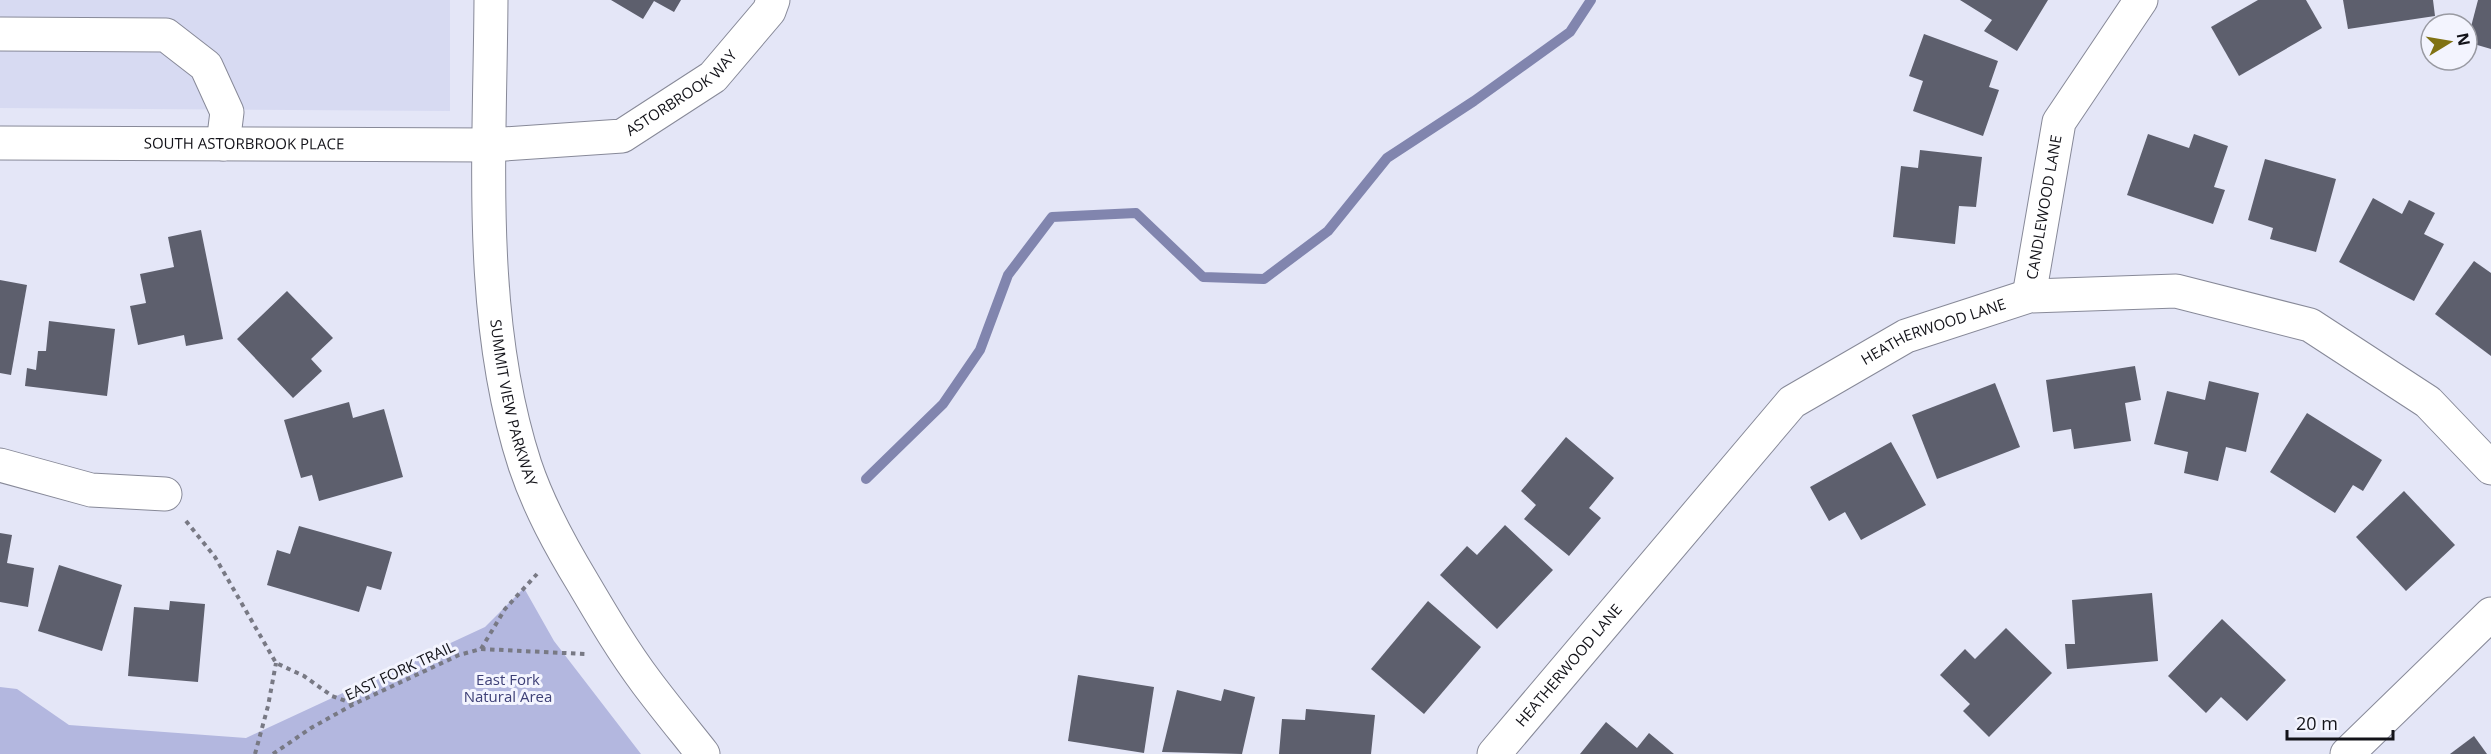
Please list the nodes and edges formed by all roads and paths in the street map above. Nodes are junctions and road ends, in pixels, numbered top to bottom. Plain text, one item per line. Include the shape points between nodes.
1 (490, 0) edge
2 (773, 0) edge
3 (2141, 0) edge
4 (0, 34) edge
5 (0, 143) edge
6 (223, 144) junction
7 (490, 146) junction
8 (2029, 296) junction
9 (0, 465) edge
10 (2491, 468) edge
11 (165, 494) joint
12 (537, 574) dead end
13 (2491, 614) edge
14 (614, 634) junction
15 (481, 649) junction
16 (276, 663) junction
17 (354, 704) junction
18 (255, 754) edge
19 (273, 754) edge
20 (703, 754) edge
21 (1494, 754) edge
22 (2347, 754) edge

1 - 7 street, SUMMIT VIEW PARKWAY
2 - 7 street, ASTORBROOK WAY via 769,11 712,77 622,136
3 - 8 street, CANDLEWOOD LANE via 2059,122
4 - 6 street via 166,35 206,66 227,112
5 - 6 street, SOUTH ASTORBROOK PLACE
6 - 7 street, SOUTH ASTORBROOK PLACE
7 - 14 street, SUMMIT VIEW PARKWAY via 494,321 506,393 525,465 553,534
8 - 10 street, HEATHERWOOD LANE via 2176,291 2310,326 2428,402
8 - 21 street, HEATHERWOOD LANE via 1906,336 1792,402
9 - 11 street via 91,490
11 - 16 path via 215,557
12 - 15 path via 506,609
13 - 22 street
14 - 15 path, EAST FORK TRAIL via 587,654
14 - 20 street, SUMMIT VIEW PARKWAY
15 - 17 path, EAST FORK TRAIL via 459,655
16 - 17 path via 304,676 332,696
16 - 18 path
17 - 19 path, EAST FORK TRAIL

